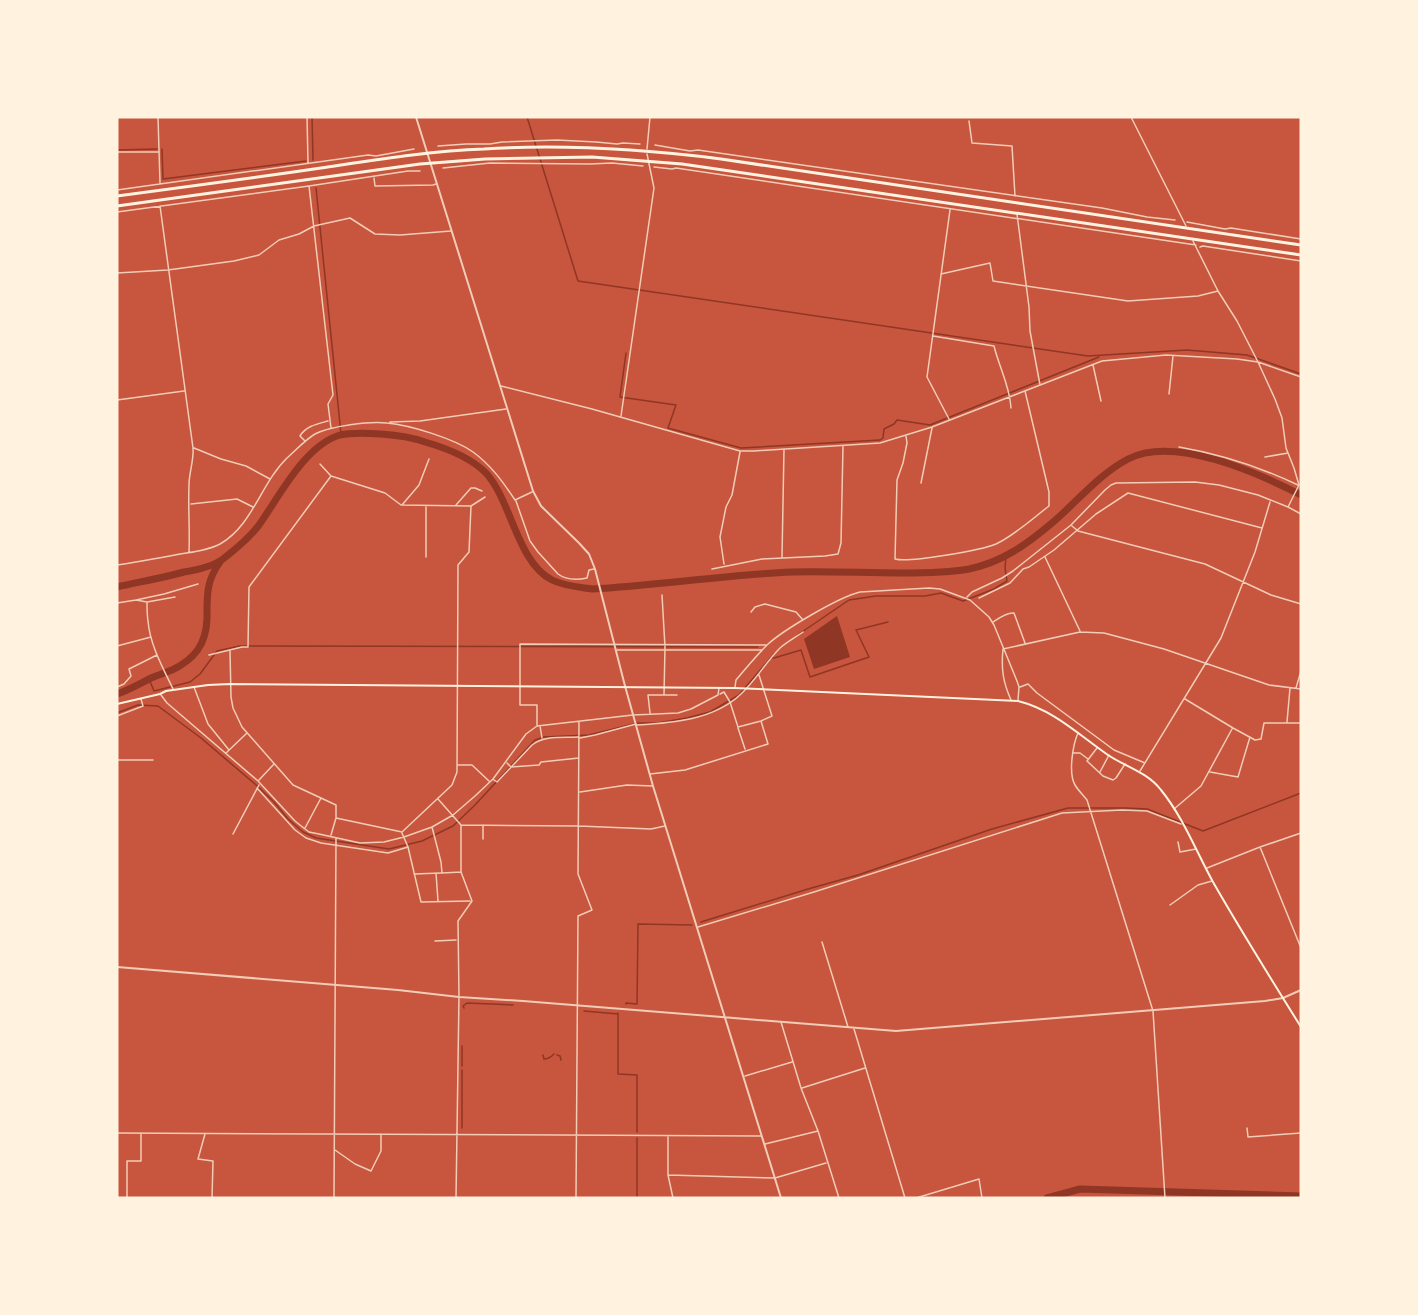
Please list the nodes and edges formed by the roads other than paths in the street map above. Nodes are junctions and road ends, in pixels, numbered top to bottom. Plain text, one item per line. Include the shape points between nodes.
1 (159, 117) edge
2 (307, 117) edge
3 (416, 117) edge
4 (650, 117) edge
5 (1131, 117) edge
6 (969, 121) dead end
7 (640, 144) dead end
8 (655, 145) dead end
9 (438, 146) dead end
10 (610, 146) junction
11 (482, 147) junction
12 (414, 149) dead end
13 (647, 151) junction
14 (117, 152) edge
15 (159, 152) junction
16 (683, 152) junction
17 (427, 154) junction
18 (382, 157) junction
19 (612, 158) junction
20 (485, 159) junction
21 (648, 161) junction
22 (612, 163) junction
23 (308, 164) junction
24 (430, 164) junction
25 (485, 164) junction
26 (682, 164) junction
27 (643, 166) dead end
28 (654, 167) dead end
29 (442, 168) dead end
30 (681, 169) junction
31 (402, 170) junction
32 (420, 171) dead end
33 (374, 177) junction
34 (160, 184) junction
35 (436, 184) junction
36 (309, 186) junction
37 (117, 190) edge
38 (117, 196) edge
39 (1015, 196) junction
40 (165, 200) junction
41 (166, 205) junction
42 (117, 206) edge
43 (160, 206) junction
44 (950, 210) junction
45 (117, 212) edge
46 (1017, 213) junction
47 (1151, 218) junction
48 (1017, 220) junction
49 (1175, 220) dead end
50 (1187, 222) dead end
51 (1150, 223) junction
52 (314, 226) junction
53 (1216, 227) junction
54 (1187, 228) junction
55 (451, 231) junction
56 (1216, 233) junction
57 (1192, 239) junction
58 (1301, 239) edge
59 (1196, 245) junction
60 (1301, 245) edge
61 (1225, 247) junction
62 (1200, 248) dead end
63 (1301, 255) edge
64 (1301, 261) edge
65 (168, 270) junction
66 (117, 273) edge
67 (941, 274) junction
68 (1026, 286) junction
69 (1218, 291) junction
70 (932, 336) junction
71 (1173, 355) junction
72 (1258, 362) junction
73 (1093, 364) junction
74 (1301, 377) edge
75 (1040, 385) junction
76 (500, 386) junction
77 (185, 391) junction
78 (1025, 391) junction
79 (1169, 394) dead end
80 (1011, 397) junction
81 (117, 400) edge
82 (1101, 401) dead end
83 (1011, 408) dead end
84 (506, 409) junction
85 (621, 417) junction
86 (950, 420) junction
87 (329, 421) junction
88 (386, 423) junction
89 (932, 427) junction
90 (331, 429) junction
91 (906, 435) junction
92 (305, 441) junction
93 (843, 446) junction
94 (1179, 447) dead end
95 (193, 448) junction
96 (784, 449) junction
97 (740, 451) junction
98 (1288, 453) junction
99 (1265, 457) dead end
100 (429, 459) dead end
101 (320, 464) dead end
102 (331, 476) junction
103 (271, 480) junction
104 (921, 483) dead end
105 (1299, 485) junction
106 (482, 491) dead end
107 (533, 491) junction
108 (485, 497) dead end
109 (515, 500) junction
110 (1270, 501) junction
111 (189, 504) junction
112 (401, 505) junction
113 (426, 506) junction
114 (455, 506) junction
115 (471, 506) junction
116 (1288, 507) junction
117 (254, 508) junction
118 (1301, 514) edge
119 (1071, 525) junction
120 (1262, 528) junction
121 (1078, 531) junction
122 (189, 553) junction
123 (426, 557) dead end
124 (1045, 557) junction
125 (782, 558) junction
126 (724, 564) dead end
127 (117, 565) edge
128 (712, 569) dead end
129 (596, 570) junction
130 (1244, 583) junction
131 (198, 584) dead end
132 (662, 595) dead end
133 (175, 597) dead end
134 (966, 598) junction
135 (979, 598) dead end
136 (136, 600) junction
137 (1301, 600) edge
138 (147, 602) junction
139 (117, 603) edge
140 (1300, 604) edge
141 (751, 612) dead end
142 (803, 620) junction
143 (992, 622) junction
144 (803, 632) dead end
145 (1080, 632) junction
146 (152, 637) junction
147 (664, 644) junction
148 (1026, 644) junction
149 (614, 645) junction
150 (767, 645) junction
151 (117, 646) edge
152 (1003, 649) junction
153 (230, 650) junction
154 (615, 650) junction
155 (665, 650) junction
156 (763, 650) junction
157 (157, 655) junction
158 (209, 656) dead end
159 (1206, 663) junction
160 (1301, 671) edge
161 (758, 674) junction
162 (230, 684) junction
163 (457, 685) junction
164 (520, 685) junction
165 (625, 686) junction
166 (664, 686) junction
167 (117, 687) edge
168 (194, 687) junction
169 (1019, 687) junction
170 (719, 688) junction
171 (735, 688) junction
172 (747, 688) junction
173 (1290, 688) junction
174 (1296, 688) junction
175 (1301, 688) edge
176 (763, 689) junction
177 (173, 690) junction
178 (160, 694) junction
179 (664, 695) junction
180 (677, 695) dead end
181 (718, 695) junction
182 (141, 698) junction
183 (1184, 699) junction
184 (1011, 700) junction
185 (1018, 701) junction
186 (730, 702) junction
187 (117, 704) edge
188 (633, 715) junction
189 (650, 715) junction
190 (117, 716) edge
191 (579, 721) junction
192 (761, 721) junction
193 (635, 723) junction
194 (1287, 723) junction
195 (1301, 723) edge
196 (537, 726) junction
197 (540, 726) junction
198 (738, 727) junction
199 (1233, 728) junction
200 (1078, 732) junction
201 (247, 733) junction
202 (579, 737) junction
203 (1250, 737) junction
204 (542, 739) junction
205 (1098, 747) junction
206 (229, 750) junction
207 (745, 751) junction
208 (225, 753) junction
209 (1073, 753) junction
210 (1109, 755) junction
211 (579, 758) junction
212 (1088, 759) junction
213 (117, 760) edge
214 (153, 760) dead end
215 (506, 762) junction
216 (1145, 763) junction
217 (275, 764) junction
218 (1125, 764) junction
219 (457, 765) junction
220 (511, 767) junction
221 (1140, 771) junction
222 (1209, 771) junction
223 (1100, 773) junction
224 (650, 774) junction
225 (493, 779) junction
226 (259, 782) junction
227 (490, 782) junction
228 (653, 786) junction
229 (257, 788) junction
230 (579, 792) junction
231 (321, 798) junction
232 (437, 799) junction
233 (1174, 809) junction
234 (1090, 812) junction
235 (453, 815) junction
236 (336, 818) junction
237 (1181, 822) junction
238 (461, 825) junction
239 (483, 825) junction
240 (579, 826) junction
241 (666, 826) junction
242 (432, 827) junction
243 (304, 829) junction
244 (309, 832) junction
245 (402, 832) junction
246 (1301, 833) edge
247 (233, 834) dead end
248 (330, 837) junction
249 (404, 837) junction
250 (306, 838) junction
251 (336, 838) junction
252 (483, 839) dead end
253 (1178, 842) dead end
254 (336, 845) junction
255 (408, 847) junction
256 (1260, 847) junction
257 (1196, 849) junction
258 (1206, 868) junction
259 (436, 873) junction
260 (442, 873) junction
261 (461, 873) junction
262 (414, 874) junction
263 (1212, 881) junction
264 (472, 901) junction
265 (438, 902) junction
266 (1170, 905) dead end
267 (698, 927) junction
268 (458, 940) junction
269 (435, 941) dead end
270 (822, 942) dead end
271 (1301, 948) edge
272 (117, 968) edge
273 (335, 986) junction
274 (1301, 990) edge
275 (459, 997) junction
276 (1283, 998) junction
277 (578, 1006) junction
278 (1153, 1011) junction
279 (725, 1017) junction
280 (781, 1022) junction
281 (848, 1027) junction
282 (854, 1027) junction
283 (1301, 1027) edge
284 (793, 1062) junction
285 (866, 1068) junction
286 (744, 1077) junction
287 (801, 1088) junction
288 (1247, 1128) dead end
289 (818, 1131) junction
290 (117, 1133) edge
291 (141, 1133) junction
292 (206, 1133) junction
293 (1301, 1133) edge
294 (334, 1134) junction
295 (381, 1134) junction
296 (457, 1134) junction
297 (576, 1135) junction
298 (668, 1136) junction
299 (762, 1136) junction
300 (764, 1144) junction
301 (334, 1150) junction
302 (828, 1162) junction
303 (668, 1175) junction
304 (775, 1178) junction
305 (1165, 1197) edge
306 (127, 1198) edge
307 (212, 1198) edge
308 (334, 1198) edge
309 (456, 1198) edge
310 (576, 1198) edge
311 (673, 1198) edge
312 (781, 1198) edge
313 (839, 1198) edge
314 (905, 1198) edge
315 (916, 1198) edge
316 (982, 1198) edge

1 - 15 street
2 - 23 street
3 - 17 street
4 - 13 street
5 - 54 street
6 - 39 street via 972,143 1012,146
7 - 10 street
8 - 16 street
9 - 11 street
10 - 11 highway
10 - 13 highway
11 - 17 highway
12 - 18 street
13 - 16 highway
13 - 21 street
14 - 15 street
15 - 34 street
16 - 39 street via 709,151
16 - 51 highway
17 - 18 highway
17 - 24 street
18 - 23 street via 368,155
18 - 38 highway
19 - 20 highway
19 - 21 highway
19 - 22 street
20 - 24 highway
20 - 25 street
21 - 26 highway
21 - 85 street via 654,188
22 - 25 street
22 - 27 street
23 - 34 street
24 - 31 highway
24 - 35 street
25 - 29 street
26 - 30 street
26 - 46 highway
28 - 30 street
30 - 44 street
31 - 32 street
31 - 33 street
31 - 40 highway
33 - 35 street via 375,186
33 - 36 street
34 - 37 street
35 - 55 street
36 - 41 street
36 - 52 street
39 - 47 street
40 - 41 street
40 - 42 highway
41 - 43 street
43 - 45 street
43 - 65 street
44 - 48 street
44 - 67 street
46 - 48 street
46 - 57 highway
47 - 49 street
47 - 51 street
48 - 59 street
48 - 68 street
50 - 53 street
51 - 54 highway
52 - 55 street via 350,218 375,234
52 - 65 street via 279,240 259,255
52 - 87 street via 333,395 328,404
53 - 56 street
53 - 58 street
54 - 56 highway
55 - 76 street
56 - 60 highway
57 - 59 street
57 - 61 highway
59 - 69 street
61 - 62 street
61 - 63 highway
61 - 64 street
65 - 66 street
65 - 77 street
67 - 68 street via 990,262 993,281
67 - 70 street
68 - 69 street via 1128,301
68 - 75 street
69 - 72 street
70 - 80 street via 994,345
70 - 86 street via 927,377
71 - 72 street
71 - 73 street
71 - 79 street
72 - 74 street
72 - 98 street via 1282,418
73 - 75 street
73 - 82 street
75 - 78 street
76 - 84 street
76 - 85 street
77 - 81 street
77 - 95 street
78 - 80 street
78 - 91 street via 1049,506 996,544 924,558 895,559 897,480
80 - 83 street
80 - 86 street
84 - 88 street
84 - 107 street
85 - 97 street
86 - 89 street
87 - 90 street
87 - 92 street via 303,431 300,436
88 - 90 street
88 - 109 street via 436,435 470,450 494,470
89 - 91 street
89 - 104 street
90 - 92 street
91 - 93 street
92 - 103 street
93 - 96 street
93 - 125 street via 838,554
94 - 105 street via 1245,463
95 - 103 street via 246,466
95 - 111 street
96 - 97 street
96 - 125 street
97 - 126 street via 720,537
98 - 99 street
98 - 105 street
100 - 112 street via 419,485
101 - 102 street
102 - 112 street via 385,493
102 - 153 street via 249,587 248,647
103 - 117 street
105 - 116 street
106 - 114 street via 471,488
107 - 109 street
107 - 129 street via 541,506 589,554
108 - 115 street
109 - 129 street via 530,541 558,574 583,579 589,570
110 - 116 street
110 - 119 street via 1207,483 1116,483
110 - 120 street
111 - 117 street via 237,499
111 - 122 street
112 - 113 street
113 - 114 street
113 - 123 street
114 - 115 street
115 - 163 street via 470,552 458,565
116 - 118 street
117 - 122 street via 221,543
119 - 121 street
119 - 134 street via 1007,575
120 - 121 street via 1128,494
120 - 130 street
121 - 124 street
121 - 130 street via 1205,564
122 - 127 street
124 - 135 street via 1023,569 1010,583
124 - 145 street
125 - 128 street
129 - 149 street
130 - 140 street
130 - 159 street
131 - 136 street
132 - 147 street
133 - 138 street
134 - 142 street via 929,588 860,592
134 - 143 street
136 - 138 street
136 - 139 street
137 - 140 street
138 - 146 street
141 - 142 street via 765,604 796,612
142 - 150 street
143 - 148 street via 1014,613
143 - 152 street
144 - 161 street via 781,648
145 - 148 street
145 - 159 street via 1104,633
146 - 151 street
146 - 157 street
147 - 149 street
147 - 150 street
147 - 155 street
148 - 152 street
149 - 154 street
149 - 164 street via 520,644
150 - 156 street
152 - 169 street
152 - 184 street via 1002,669
153 - 158 street
153 - 162 street
154 - 155 street
154 - 165 street
155 - 156 street
155 - 166 street
156 - 171 street via 736,680
157 - 167 street via 129,669 131,676
157 - 177 street
159 - 173 street via 1269,685
159 - 183 street
160 - 174 street
161 - 172 street
161 - 176 street
162 - 163 main road
162 - 168 main road
162 - 201 street via 233,708
163 - 164 main road
163 - 219 street
164 - 165 main road
164 - 196 street via 520,705 537,705
165 - 166 main road
165 - 188 street
166 - 170 main road
166 - 179 street
168 - 177 main road
168 - 206 street via 208,724
169 - 185 street
169 - 216 street via 1028,684 1102,742
170 - 171 main road
170 - 181 street
171 - 172 main road
172 - 176 main road
172 - 186 street
173 - 174 street
173 - 194 street
174 - 175 street
176 - 184 main road
176 - 192 street via 772,716
177 - 178 main road
178 - 182 main road
178 - 208 street
179 - 180 street
179 - 189 street via 648,695
181 - 186 street via 724,692
181 - 189 street via 691,709
182 - 187 main road
182 - 190 street via 143,706
183 - 199 street
183 - 216 street
184 - 185 main road
185 - 200 main road via 1047,712
186 - 193 street via 700,717 668,723
186 - 198 street
188 - 189 street
188 - 191 street
188 - 193 street
191 - 197 street
191 - 202 street
192 - 198 street
192 - 207 street via 768,744
193 - 202 street
193 - 224 street
194 - 195 street
194 - 203 street via 1264,723 1261,739
196 - 197 street
196 - 215 street via 526,734
197 - 204 street
198 - 207 street
199 - 203 street
199 - 222 street
200 - 205 main road
200 - 209 street
201 - 206 street
201 - 217 street
202 - 204 street
202 - 211 street
203 - 222 street via 1238,777
204 - 220 street
205 - 210 main road
205 - 212 street
206 - 208 street
207 - 224 street via 685,770
208 - 226 street
209 - 212 street
209 - 234 street via 1072,778
210 - 218 main road
210 - 223 street
211 - 220 street
211 - 230 street
212 - 223 street
213 - 214 street
215 - 220 street
215 - 225 street
216 - 221 street
217 - 226 street
217 - 231 street via 294,784
218 - 221 main road
218 - 223 street via 1113,780
219 - 227 street via 472,765
219 - 232 street via 452,785
220 - 225 street via 497,782
221 - 233 main road via 1155,783
222 - 233 street via 1201,786
224 - 228 street
225 - 227 street
226 - 229 street
226 - 243 street
227 - 235 street
228 - 230 street via 627,785
228 - 241 street
229 - 247 street
229 - 250 street
230 - 240 street
231 - 236 street via 336,805
231 - 243 street
232 - 235 street
232 - 245 street
233 - 237 main road
234 - 237 street via 1147,811
234 - 267 street via 1062,813
234 - 278 street
235 - 238 street
235 - 242 street
236 - 245 street
236 - 248 street
237 - 257 main road
238 - 239 street
238 - 261 street
239 - 240 street
239 - 252 street
240 - 241 street
240 - 277 street via 578,874 592,910 578,916
241 - 267 street
242 - 249 street
242 - 260 street
243 - 244 street
244 - 248 street
244 - 250 street
245 - 249 street
246 - 256 street
248 - 251 street
249 - 251 street via 371,843
249 - 255 street
250 - 254 street
251 - 254 street
253 - 257 street via 1180,852
254 - 255 street via 388,853
254 - 273 street
255 - 262 street
256 - 258 street
256 - 271 street
257 - 258 main road
258 - 263 main road
259 - 260 street
259 - 262 street
259 - 265 street
260 - 261 street
261 - 264 street
262 - 265 street via 421,902
263 - 266 street via 1198,885
263 - 276 main road
264 - 265 street
264 - 268 street via 458,921
267 - 279 street
268 - 269 street
268 - 275 street
270 - 281 street
272 - 273 street
273 - 275 street
273 - 294 street
274 - 276 street
275 - 277 street
275 - 296 street
276 - 278 street
276 - 283 main road
277 - 279 street
277 - 297 street
278 - 282 street via 896,1031
278 - 305 street
279 - 280 street
279 - 286 street
280 - 281 street
280 - 284 street
281 - 282 street
282 - 285 street
284 - 286 street
284 - 287 street
285 - 287 street
285 - 314 street
286 - 299 street
287 - 289 street
288 - 293 street via 1248,1137
289 - 300 street
289 - 302 street
290 - 291 street
291 - 292 street
291 - 306 street via 141,1161 126,1161
292 - 294 street
292 - 307 street via 198,1159 213,1161
294 - 295 street
294 - 301 street
295 - 296 street
295 - 301 street via 381,1151 371,1172
296 - 297 street
296 - 309 street
297 - 298 street
297 - 310 street
298 - 299 street
298 - 303 street
299 - 300 street
300 - 304 street
301 - 308 street
302 - 304 street
302 - 313 street
303 - 304 street
303 - 311 street
304 - 312 street
315 - 316 street via 979,1179

